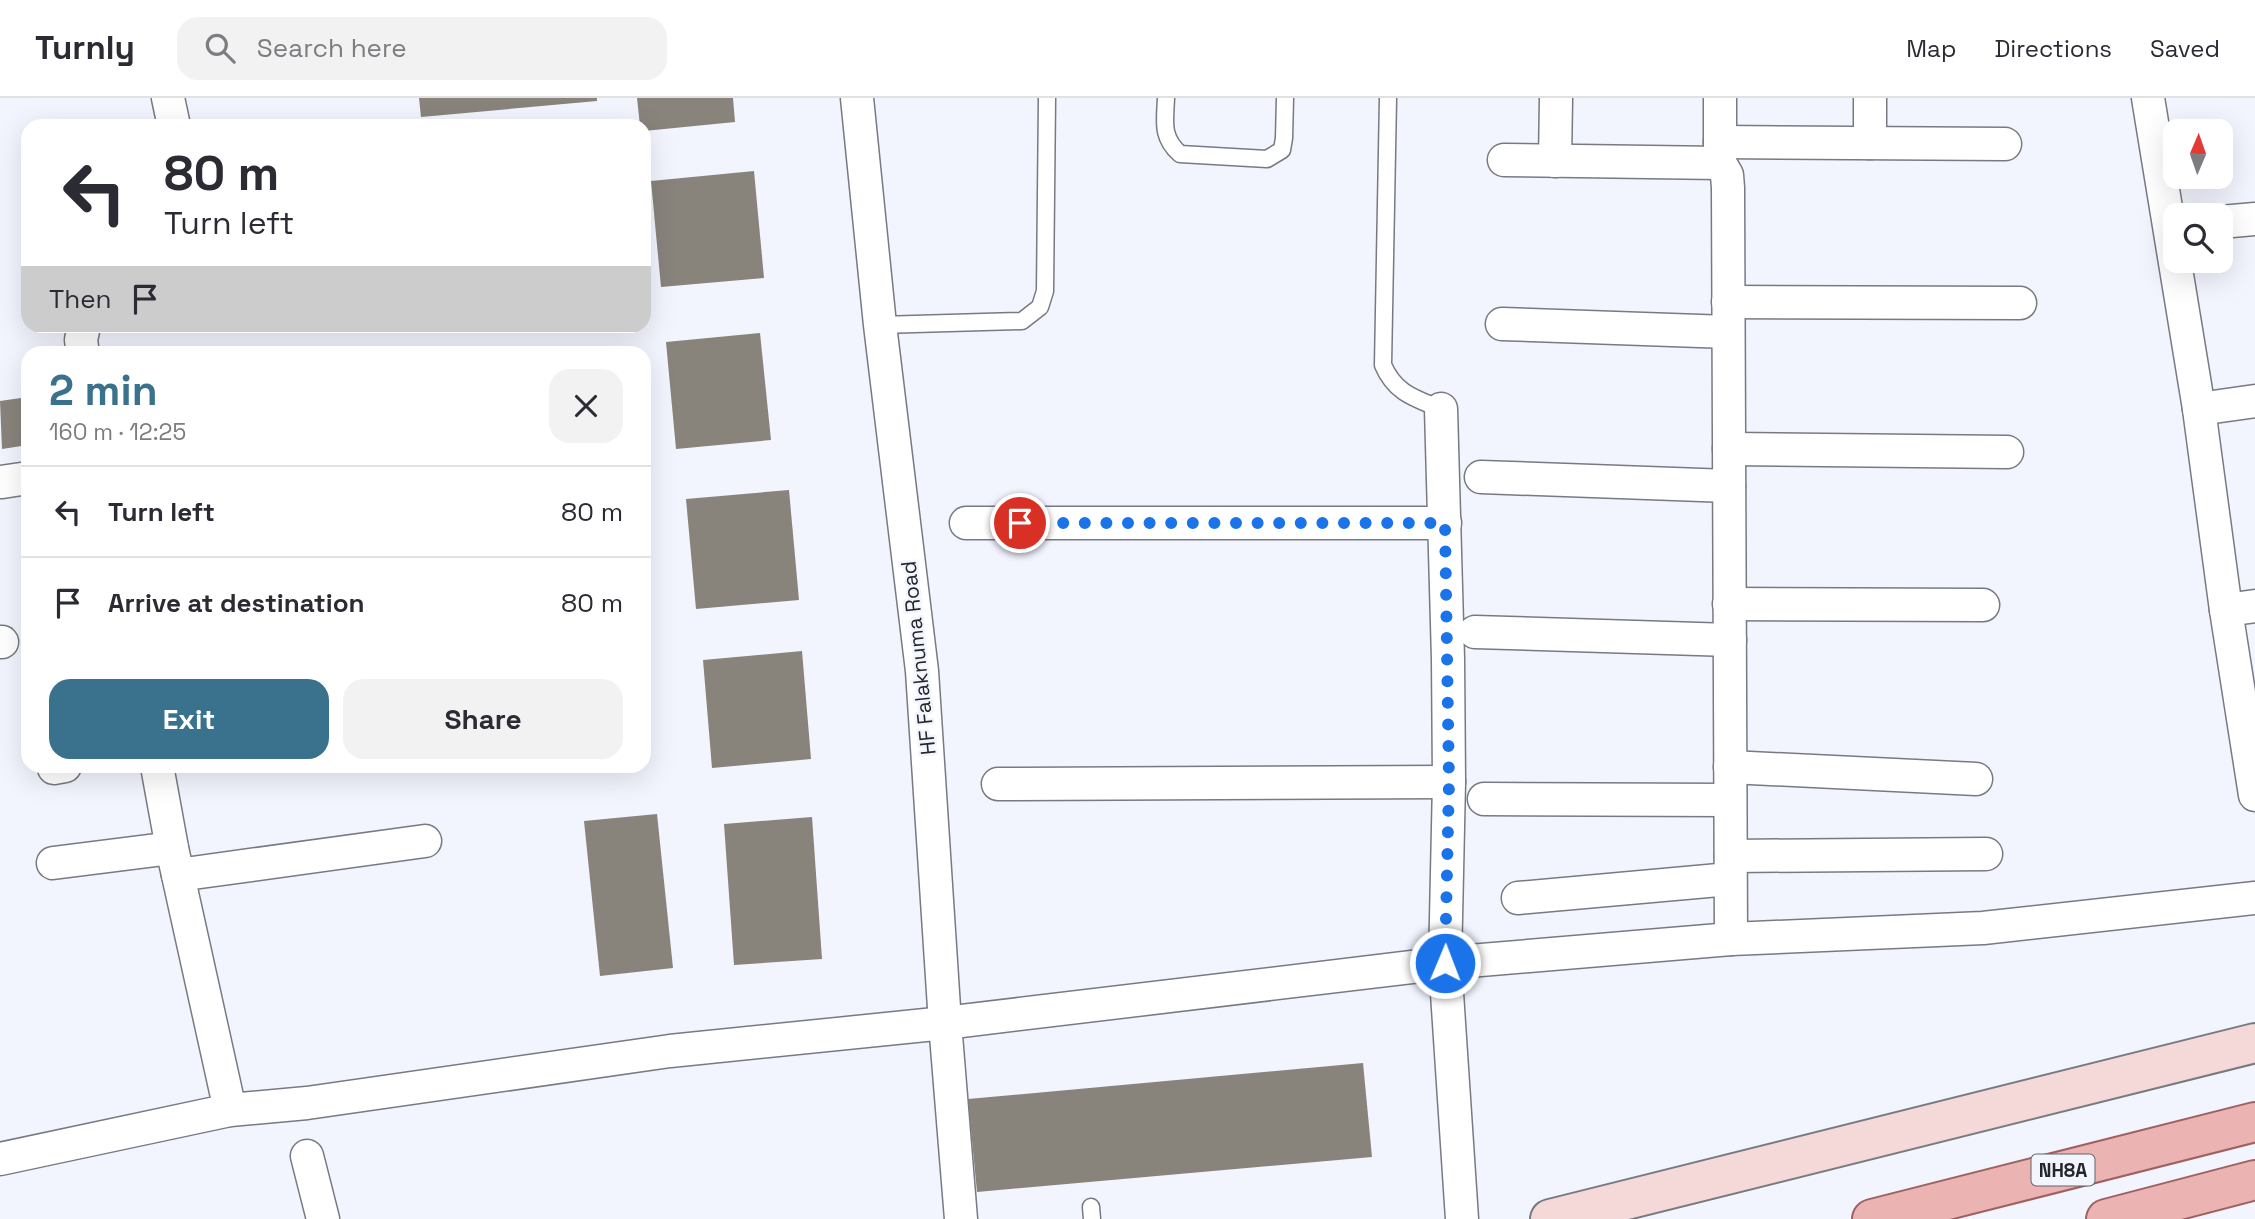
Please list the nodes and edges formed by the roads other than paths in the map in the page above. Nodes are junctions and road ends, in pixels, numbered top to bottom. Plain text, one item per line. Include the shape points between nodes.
1 (168, 98) edge
2 (858, 98) edge
3 (1046, 98) edge
4 (1166, 98) edge
5 (1285, 98) edge
6 (1388, 98) edge
7 (1556, 98) edge
8 (1720, 98) edge
9 (1870, 98) edge
10 (2148, 98) edge
11 (172, 119) edge
12 (1870, 143) junction
13 (2005, 144) dead end
14 (1720, 153) junction
15 (1504, 160) dead end
16 (1555, 161) junction
17 (2167, 203) edge
18 (2255, 219) edge
19 (2233, 221) edge
20 (2178, 273) edge
21 (2020, 303) dead end
22 (1728, 317) junction
23 (1503, 324) dead end
24 (880, 325) junction
25 (2255, 401) edge
26 (1441, 409) joint
27 (2199, 409) junction
28 (1729, 449) junction
29 (2007, 452) dead end
30 (1481, 477) dead end
31 (1729, 486) junction
32 (967, 523) dead end
33 (1445, 523) junction
34 (1729, 604) junction
35 (1983, 605) dead end
36 (2241, 608) edge
37 (1475, 632) dead end
38 (1730, 640) junction
39 (1730, 767) junction
40 (159, 773) edge
41 (1976, 779) dead end
42 (1449, 782) junction
43 (998, 784) dead end
44 (2255, 795) edge
45 (1484, 799) dead end
46 (1730, 800) junction
47 (425, 841) dead end
48 (1986, 854) dead end
49 (175, 862) junction
50 (53, 863) dead end
51 (1730, 868) junction
52 (1518, 898) dead end
53 (2255, 898) edge
54 (1731, 939) junction
55 (1445, 963) junction
56 (945, 1023) junction
57 (2255, 1043) edge
58 (230, 1110) junction
59 (2255, 1122) edge
60 (307, 1156) dead end
61 (0, 1159) edge
62 (2255, 1180) edge
63 (323, 1219) edge
64 (961, 1219) edge
65 (1462, 1219) edge
66 (1550, 1219) edge
67 (1872, 1219) edge
68 (2106, 1219) edge

1 - 11 street
2 - 24 street, HF Falaknuma Road
3 - 24 lane via 1045,291 1040,307 1022,321
4 - 5 lane via 1165,130 1170,145 1180,154 1267,159 1282,150
6 - 26 lane via 1383,365 1390,380 1413,398
7 - 16 street
8 - 14 street
9 - 12 street
10 - 17 street
12 - 13 street
12 - 14 street
14 - 16 street
14 - 22 street via 1728,188
15 - 16 street
18 - 19 street
20 - 27 street
21 - 22 street
22 - 23 street
22 - 28 street
24 - 56 street, HF Falaknuma Road via 922,671
25 - 27 street
26 - 33 street
27 - 36 street
28 - 29 street
28 - 31 street
30 - 31 street
31 - 34 street
32 - 33 street
33 - 42 street
34 - 35 street
34 - 38 street
36 - 44 street
37 - 38 street
38 - 39 street
39 - 41 street
39 - 46 street
40 - 49 street
42 - 43 street
42 - 55 street
45 - 46 street
46 - 51 street
47 - 49 street
48 - 51 street
49 - 50 street
49 - 58 street
51 - 52 street
51 - 54 street
53 - 54 street via 1983,928
54 - 55 street
55 - 56 street
55 - 65 street
56 - 58 street via 670,1051
56 - 64 street, HF Falaknuma Road
57 - 66 street
58 - 61 street
59 - 67 main road, NH8A
60 - 63 street
62 - 68 main road

